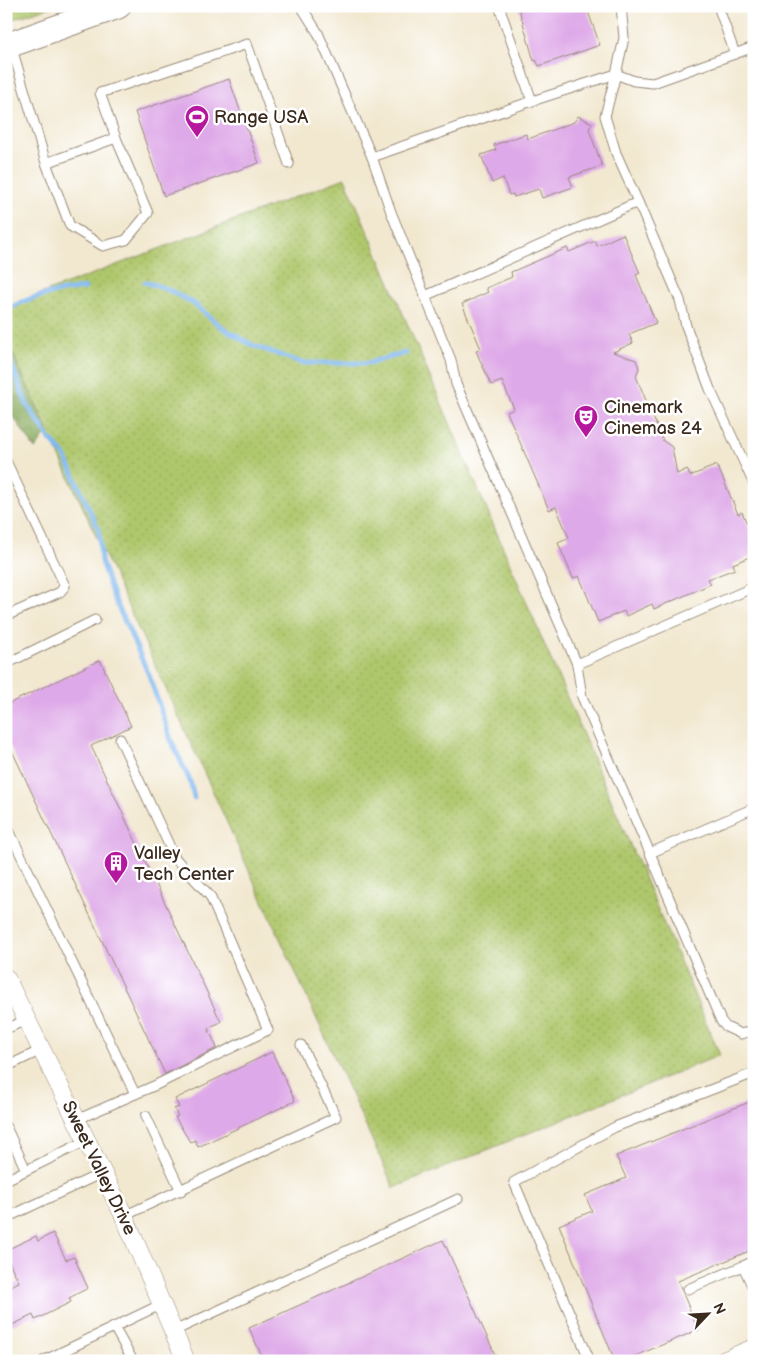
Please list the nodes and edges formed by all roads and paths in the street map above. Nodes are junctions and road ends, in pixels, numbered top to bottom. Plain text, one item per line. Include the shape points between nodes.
1 (118, 6) edge
2 (301, 6) edge
3 (499, 6) edge
4 (621, 6) edge
5 (718, 6) edge
6 (8, 45) edge
7 (754, 47) edge
8 (735, 54) junction
9 (616, 74) junction
10 (532, 101) junction
11 (116, 138) junction
12 (372, 157) junction
13 (46, 163) junction
14 (289, 164) dead end
15 (638, 202) junction
16 (425, 296) junction
17 (6, 461) edge
18 (754, 484) edge
19 (754, 586) edge
20 (6, 616) edge
21 (96, 620) dead end
22 (6, 664) edge
23 (577, 664) junction
24 (120, 738) dead end
25 (754, 808) edge
26 (6, 824) edge
27 (650, 853) junction
28 (6, 978) edge
29 (26, 1020) junction
30 (6, 1029) edge
31 (754, 1030) edge
32 (302, 1045) dead end
33 (41, 1050) junction
34 (6, 1067) edge
35 (754, 1073) edge
36 (135, 1094) junction
37 (146, 1116) dead end
38 (76, 1120) junction
39 (6, 1127) edge
40 (86, 1141) junction
41 (26, 1170) junction
42 (102, 1173) junction
43 (6, 1180) edge
44 (181, 1191) junction
45 (458, 1199) dead end
46 (124, 1216) junction
47 (6, 1218) edge
48 (754, 1261) edge
49 (743, 1266) junction
50 (688, 1289) dead end
51 (754, 1290) edge
52 (162, 1304) junction
53 (114, 1327) junction
54 (174, 1331) junction
55 (754, 1348) edge
56 (43, 1361) edge
57 (133, 1361) edge
58 (186, 1361) edge
59 (590, 1361) edge
60 (723, 1361) edge

1 - 6 main road
2 - 12 lane via 318,34
3 - 10 lane
4 - 9 lane via 624,38
5 - 8 lane
6 - 13 lane
7 - 8 lane
8 - 9 lane via 653,83 634,81
9 - 10 lane
9 - 15 lane via 605,116 616,153
10 - 12 lane
11 - 13 lane
11 - 13 lane via 148,213 126,240 103,246 70,226
11 - 14 lane via 100,93 247,44
12 - 16 lane
15 - 16 lane
15 - 18 lane via 680,300 686,326 710,388
16 - 23 lane via 451,360 456,384
17 - 20 lane via 65,586 60,592
19 - 23 lane
21 - 22 lane
23 - 27 lane via 582,697
24 - 36 lane via 175,858 210,896 268,1030
25 - 27 lane
26 - 36 lane
27 - 31 lane via 721,1021 741,1034
28 - 29 street, Sweet Valley Drive
29 - 30 lane
29 - 33 street, Sweet Valley Drive
32 - 44 lane via 336,1117
33 - 34 lane
33 - 38 street, Sweet Valley Drive
35 - 59 lane via 615,1127 514,1182
36 - 38 lane
37 - 44 lane
38 - 40 street, Sweet Valley Drive
39 - 41 lane
40 - 41 lane
40 - 42 street, Sweet Valley Drive
41 - 43 lane
42 - 46 street, Sweet Valley Drive
42 - 47 lane
44 - 46 lane
45 - 54 lane
46 - 52 street, Sweet Valley Drive
48 - 49 lane
49 - 50 lane
49 - 51 lane
52 - 53 lane
52 - 54 street, Sweet Valley Drive
53 - 56 lane
53 - 57 lane
54 - 58 street, Sweet Valley Drive
55 - 60 street

